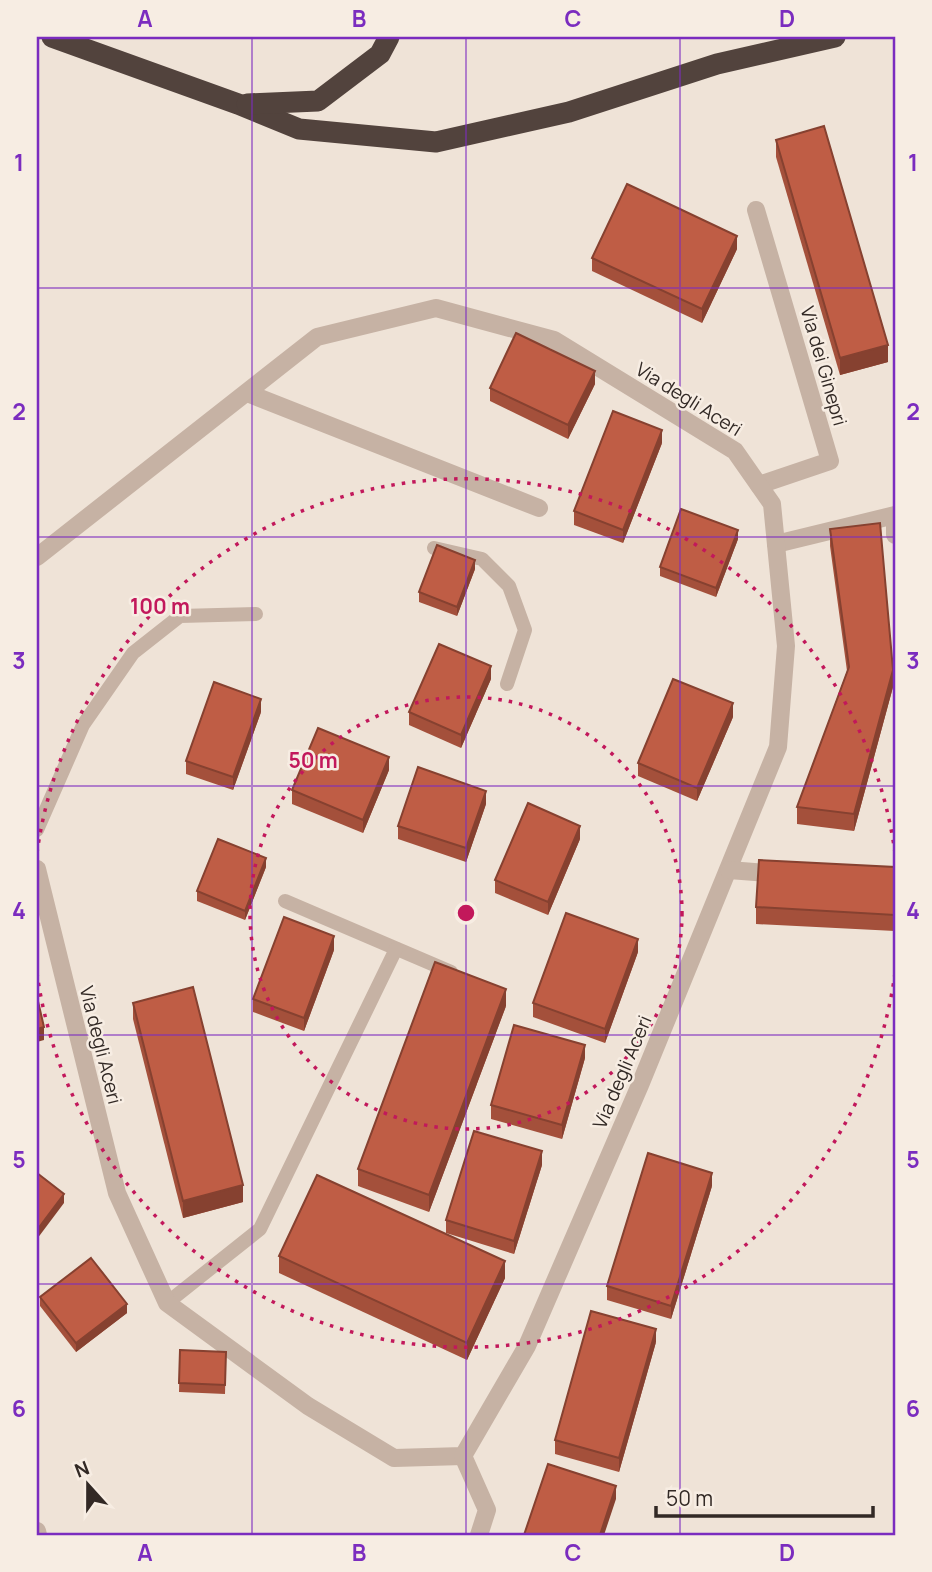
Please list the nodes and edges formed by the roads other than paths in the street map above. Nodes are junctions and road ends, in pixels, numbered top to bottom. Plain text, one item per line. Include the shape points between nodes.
1 (52, 37) edge
2 (389, 37) edge
3 (835, 37) edge
4 (238, 104) junction
5 (757, 210) dead end
6 (247, 393) junction
7 (759, 485) junction
8 (539, 508) dead end
9 (895, 535) edge
10 (776, 544) junction
11 (434, 548) edge
12 (37, 557) edge
13 (256, 614) dead end
14 (507, 684) dead end
15 (37, 830) edge
16 (37, 869) edge
17 (729, 870) junction
18 (797, 874) edge
19 (285, 901) dead end
20 (396, 948) junction
21 (465, 978) edge
22 (167, 1303) junction
23 (463, 1456) junction
24 (479, 1535) edge

1 - 4 highway
2 - 4 highway via 380,54 318,101
3 - 4 highway via 717,64 569,112 436,142 299,129
5 - 7 street, Via dei Ginepri via 830,461
6 - 7 street, Via degli Aceri via 317,337 436,308 554,340 735,451
6 - 8 street
6 - 12 street, Via degli Aceri
7 - 10 street, Via degli Aceri via 772,504
9 - 10 street via 894,515
10 - 17 street, Via degli Aceri via 786,646 778,747
11 - 14 lane via 482,559 509,586 525,630
13 - 15 lane via 180,616 133,653 83,725
16 - 22 street, Via degli Aceri via 117,1193
17 - 18 street
17 - 23 street, Via degli Aceri via 527,1346
19 - 20 lane
20 - 21 lane
20 - 22 lane via 260,1229
22 - 23 street, Via degli Aceri via 308,1406 394,1458
23 - 24 street via 487,1510

